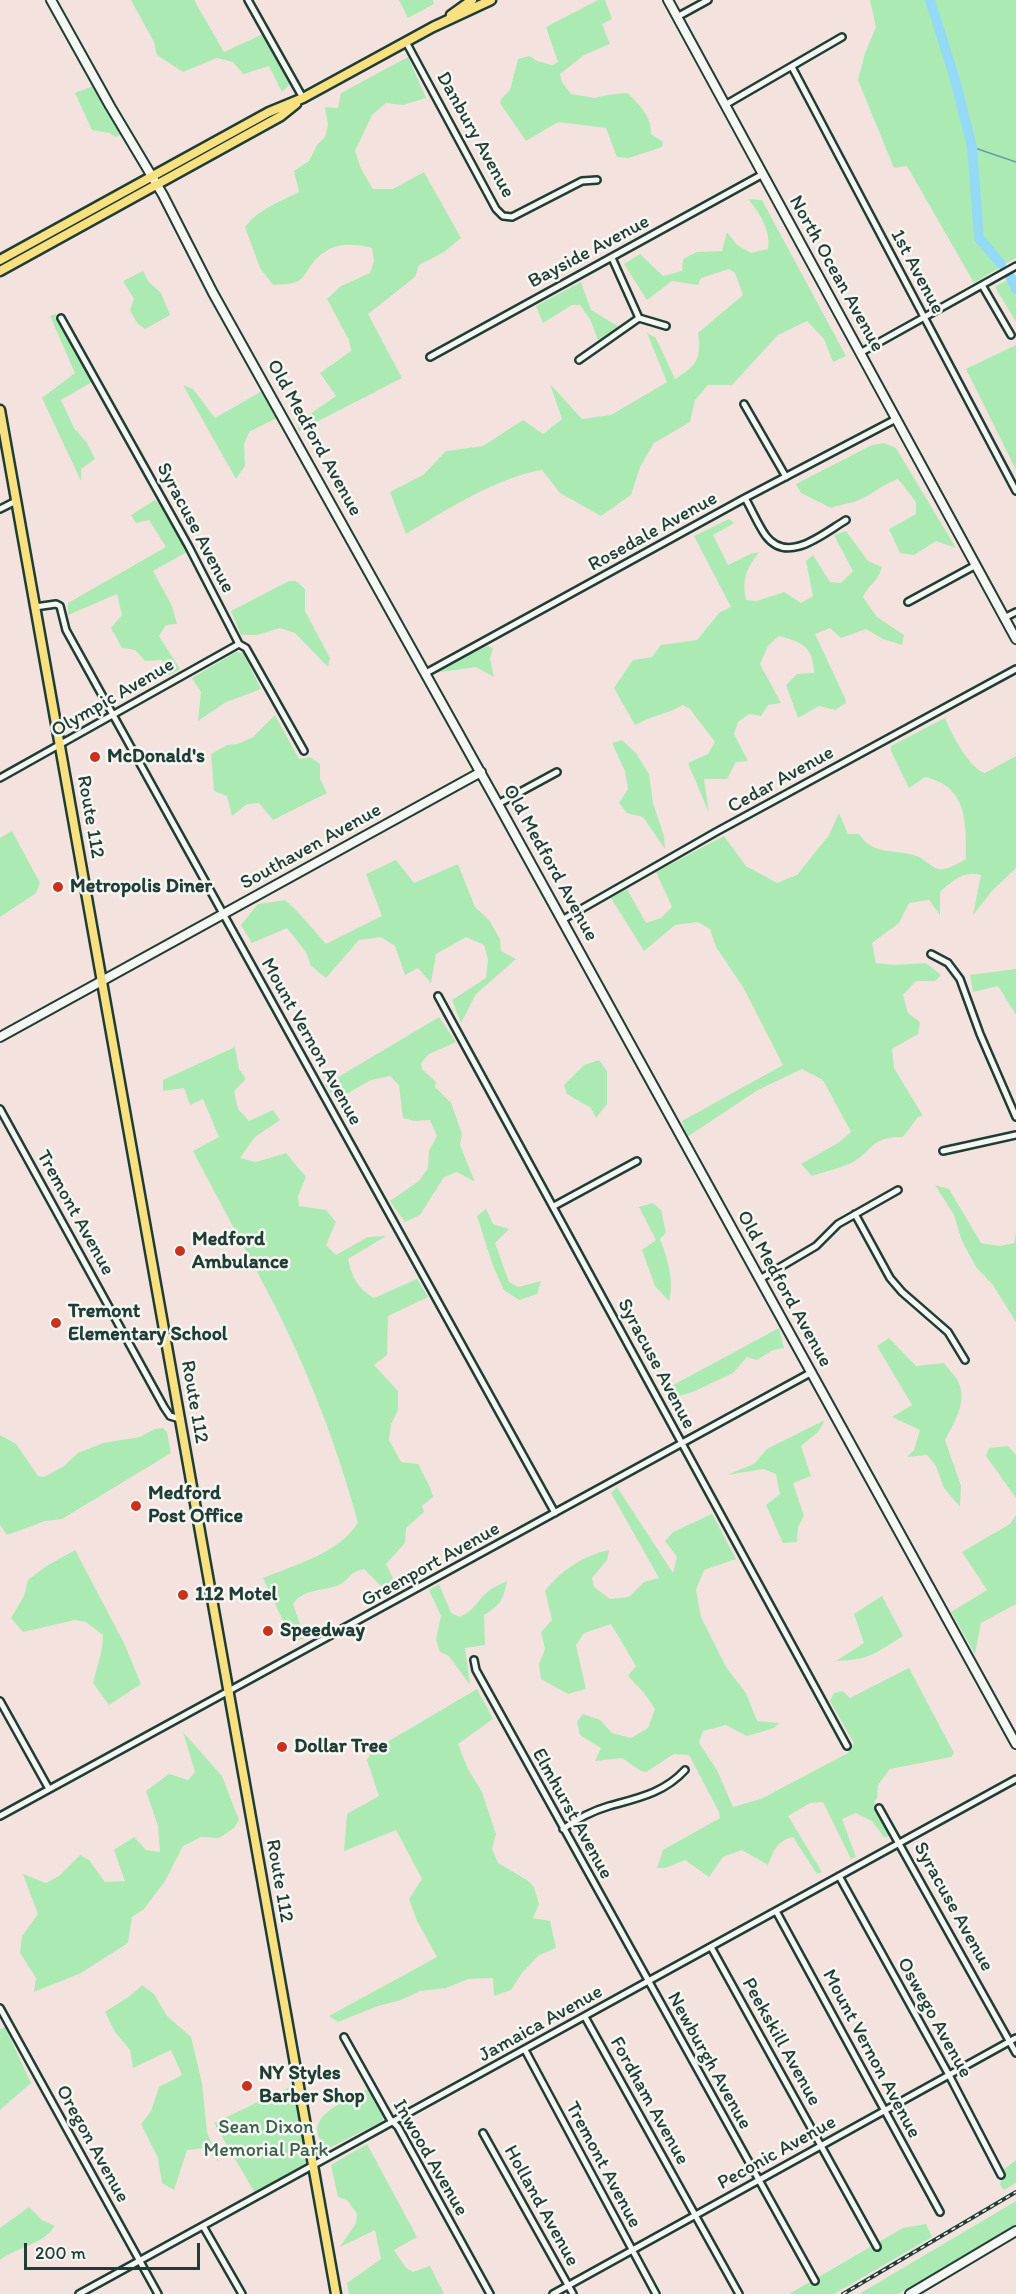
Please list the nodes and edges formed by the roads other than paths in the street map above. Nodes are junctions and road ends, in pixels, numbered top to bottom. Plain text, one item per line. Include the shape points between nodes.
1 (51, 0) edge
2 (248, 0) edge
3 (472, 0) edge
4 (491, 0) edge
5 (668, 0) edge
6 (708, 0) edge
7 (677, 17) junction
8 (433, 27) junction
9 (842, 37) dead end
10 (406, 42) junction
11 (792, 67) junction
12 (303, 98) junction
13 (725, 105) junction
14 (763, 174) junction
15 (152, 175) junction
16 (597, 180) dead end
17 (158, 185) junction
18 (612, 258) junction
19 (0, 260) edge
20 (1016, 266) edge
21 (0, 271) edge
22 (982, 285) junction
23 (924, 317) junction
24 (61, 318) dead end
25 (639, 318) junction
26 (666, 326) dead end
27 (1011, 335) dead end
28 (860, 352) junction
29 (430, 357) dead end
30 (579, 360) dead end
31 (744, 404) dead end
32 (0, 410) edge
33 (896, 419) junction
34 (786, 477) junction
35 (1016, 491) edge
36 (745, 498) junction
37 (16, 501) junction
38 (0, 510) edge
39 (846, 520) dead end
40 (976, 565) junction
41 (908, 602) dead end
42 (35, 607) junction
43 (1016, 612) edge
44 (1004, 618) junction
45 (1016, 639) edge
46 (239, 644) junction
47 (1016, 669) edge
48 (426, 673) junction
49 (114, 715) junction
50 (60, 746) junction
51 (304, 751) dead end
52 (481, 772) junction
53 (557, 772) dead end
54 (0, 778) edge
55 (498, 804) junction
56 (224, 915) junction
57 (562, 920) junction
58 (931, 954) dead end
59 (102, 982) junction
60 (438, 996) dead end
61 (0, 1037) edge
62 (0, 1109) edge
63 (1016, 1117) edge
64 (1016, 1135) edge
65 (943, 1151) dead end
66 (637, 1161) dead end
67 (898, 1190) dead end
68 (554, 1206) junction
69 (855, 1214) junction
70 (760, 1279) junction
71 (965, 1360) dead end
72 (812, 1372) junction
73 (180, 1419) junction
74 (682, 1443) junction
75 (555, 1513) junction
76 (474, 1660) dead end
77 (229, 1693) junction
78 (0, 1701) edge
79 (1016, 1744) edge
80 (847, 1746) dead end
81 (685, 1770) dead end
82 (1016, 1779) edge
83 (49, 1789) junction
84 (879, 1808) dead end
85 (0, 1816) edge
86 (563, 1829) junction
87 (900, 1843) junction
88 (839, 1876) junction
89 (776, 1911) junction
90 (711, 1947) junction
91 (647, 1982) junction
92 (0, 2008) edge
93 (585, 2017) junction
94 (344, 2037) dead end
95 (1016, 2038) edge
96 (1010, 2041) junction
97 (525, 2050) junction
98 (1016, 2053) edge
99 (949, 2075) junction
100 (885, 2110) junction
101 (394, 2123) junction
102 (483, 2133) dead end
103 (821, 2146) junction
104 (314, 2166) junction
105 (1000, 2175) dead end
106 (758, 2180) junction
107 (940, 2212) dead end
108 (696, 2215) junction
109 (203, 2226) junction
110 (1016, 2231) edge
111 (877, 2247) dead end
112 (632, 2251) junction
113 (140, 2261) junction
114 (815, 2281) dead end
115 (568, 2285) junction
116 (83, 2293) edge
117 (158, 2294) edge
118 (242, 2294) edge
119 (336, 2294) edge
120 (490, 2294) edge
121 (553, 2294) edge
122 (573, 2294) edge
123 (656, 2294) edge
124 (739, 2294) edge
125 (910, 2294) edge

1 - 15 street, Old Medford Avenue
2 - 12 street
3 - 8 main road
4 - 8 main road
5 - 7 street, North Ocean Avenue
6 - 7 street
7 - 13 street, North Ocean Avenue
8 - 10 main road
9 - 11 street
10 - 12 main road
10 - 16 street, Danbury Avenue via 502,216 512,217 582,181
11 - 13 street
11 - 23 street, 1st Avenue
12 - 15 main road
12 - 17 main road via 281,116
13 - 14 street, North Ocean Avenue
14 - 18 street, Bayside Avenue
14 - 28 street, North Ocean Avenue
15 - 17 street, Old Medford Avenue
15 - 19 main road
17 - 21 main road
17 - 48 street, Old Medford Avenue via 213,293
18 - 25 street
18 - 29 street, Bayside Avenue
20 - 22 street
22 - 23 street
22 - 27 street
23 - 28 street
23 - 35 street, 1st Avenue
24 - 46 street, Syracuse Avenue
25 - 26 street
25 - 30 street
28 - 33 street, North Ocean Avenue
31 - 34 street
32 - 37 main road, Route 112
33 - 34 street, Rosedale Avenue
33 - 40 street, North Ocean Avenue
34 - 36 street, Rosedale Avenue
36 - 39 street via 766,536 776,545 790,549
36 - 48 street, Rosedale Avenue
37 - 38 street
37 - 42 main road, Route 112
40 - 41 street
40 - 44 street, North Ocean Avenue
42 - 49 street, Mount Vernon Avenue via 60,606 66,630
42 - 50 main road, Route 112
43 - 44 street
44 - 45 street, North Ocean Avenue
46 - 49 street, Olympic Avenue
46 - 51 street, Syracuse Avenue via 246,648
47 - 57 street, Cedar Avenue
48 - 52 street, Old Medford Avenue
49 - 50 street, Olympic Avenue
49 - 56 street, Mount Vernon Avenue
50 - 54 street, Olympic Avenue
50 - 59 main road, Route 112
52 - 55 street, Old Medford Avenue
52 - 56 street, Southaven Avenue
53 - 55 street
55 - 57 street, Old Medford Avenue
56 - 59 street, Southaven Avenue
56 - 75 street, Mount Vernon Avenue
57 - 70 street, Old Medford Avenue
58 - 63 street via 948,963 960,979
59 - 61 street, Southaven Avenue
59 - 73 main road, Route 112
60 - 68 street, Syracuse Avenue
62 - 73 street, Tremont Avenue via 164,1407 170,1416
64 - 65 street
66 - 68 street
67 - 69 street
68 - 74 street, Syracuse Avenue
69 - 70 street via 829,1231 816,1246
69 - 71 street via 890,1278 948,1332
70 - 72 street, Old Medford Avenue
72 - 74 street, Greenport Avenue
72 - 79 street, Old Medford Avenue
73 - 77 main road, Route 112
74 - 75 street, Greenport Avenue
74 - 80 street, Syracuse Avenue
75 - 77 street, Greenport Avenue
76 - 86 street, Elmhurst Avenue
77 - 83 street, Greenport Avenue
77 - 104 main road, Route 112
78 - 83 street
81 - 86 street via 660,1790 581,1817
82 - 87 street, Jamaica Avenue
83 - 85 street, Greenport Avenue
84 - 87 street, Syracuse Avenue
86 - 91 street, Elmhurst Avenue
87 - 88 street, Jamaica Avenue
87 - 96 street, Syracuse Avenue
88 - 89 street, Jamaica Avenue
88 - 99 street, Oswego Avenue
89 - 90 street, Jamaica Avenue
89 - 100 street, Mount Vernon Avenue
90 - 91 street, Jamaica Avenue
90 - 103 street, Peekskill Avenue
91 - 93 street, Jamaica Avenue
91 - 106 street, Newburgh Avenue
92 - 113 street, Oregon Avenue
93 - 97 street, Jamaica Avenue
93 - 108 street, Fordham Avenue
94 - 101 street, Inwood Avenue
95 - 96 street, Peconic Avenue
96 - 98 street, Syracuse Avenue
96 - 99 street, Peconic Avenue
97 - 101 street, Jamaica Avenue
97 - 112 street, Tremont Avenue
99 - 100 street, Peconic Avenue
99 - 105 street, Oswego Avenue
100 - 103 street, Peconic Avenue
100 - 107 street, Mount Vernon Avenue
101 - 104 street, Jamaica Avenue
101 - 120 street, Inwood Avenue
102 - 115 street, Holland Avenue
103 - 106 street, Peconic Avenue
103 - 111 street, Peekskill Avenue
104 - 109 street, Jamaica Avenue
104 - 119 main road, Route 112
106 - 108 street, Peconic Avenue
106 - 114 street, Newburgh Avenue
108 - 112 street, Peconic Avenue
108 - 124 street, Fordham Avenue
109 - 113 street, Jamaica Avenue
109 - 118 street
110 - 125 street
112 - 115 street, Peconic Avenue
112 - 123 street, Tremont Avenue
113 - 116 street, Jamaica Avenue
113 - 117 street, Oregon Avenue
115 - 121 street, Peconic Avenue
115 - 122 street, Holland Avenue

